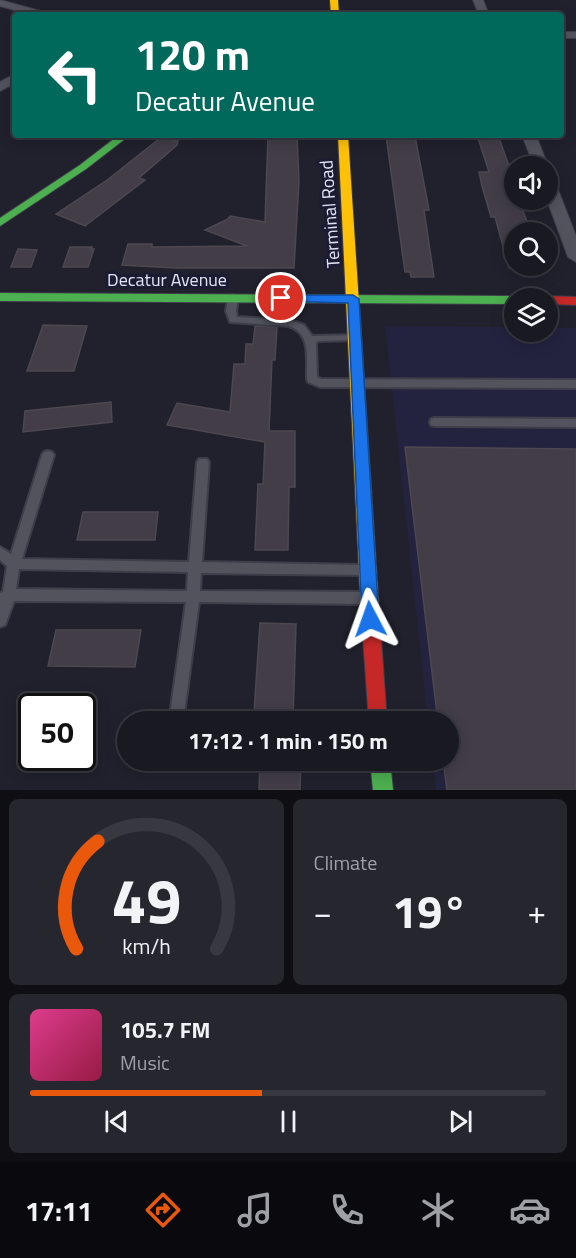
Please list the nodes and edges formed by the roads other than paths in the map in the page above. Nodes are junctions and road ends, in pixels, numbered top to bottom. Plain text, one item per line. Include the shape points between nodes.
1 (0, 3) edge
2 (33, 12) edge
3 (121, 138) edge
4 (343, 138) edge
5 (531, 138) edge
6 (538, 156) edge
7 (558, 209) edge
8 (0, 223) edge
9 (576, 257) edge
10 (0, 297) edge
11 (233, 298) junction
12 (353, 299) junction
13 (504, 300) edge
14 (558, 300) edge
15 (576, 301) edge
16 (355, 337) junction
17 (311, 342) junction
18 (358, 382) junction
19 (576, 384) edge
20 (435, 422) dead end
21 (576, 423) edge
22 (48, 455) dead end
23 (203, 462) dead end
24 (0, 552) edge
25 (14, 564) junction
26 (196, 568) junction
27 (367, 570) junction
28 (4, 597) edge
29 (193, 597) junction
30 (369, 598) junction
31 (0, 621) edge
32 (177, 711) edge
33 (377, 711) edge
34 (382, 771) edge
35 (383, 790) edge

1 - 2 street
3 - 8 main road
4 - 12 main road, Terminal Road
5 - 6 street
7 - 9 street
10 - 11 main road, Decatur Avenue
11 - 12 main road, Decatur Avenue
11 - 17 lane via 233,320 290,323 301,327
12 - 13 main road, Decatur Avenue
12 - 16 main road, Terminal Road
14 - 15 main road
16 - 17 lane via 316,338
16 - 18 main road, Terminal Road
17 - 18 lane via 312,378 320,383
18 - 19 lane
18 - 27 main road, Terminal Road
20 - 21 lane
22 - 25 lane
23 - 26 lane
24 - 25 lane
25 - 26 lane
25 - 28 lane
26 - 27 lane
26 - 29 lane
27 - 30 main road, Terminal Road
28 - 29 lane
28 - 31 lane
29 - 30 lane
29 - 32 lane
30 - 33 main road, Terminal Road
34 - 35 main road

